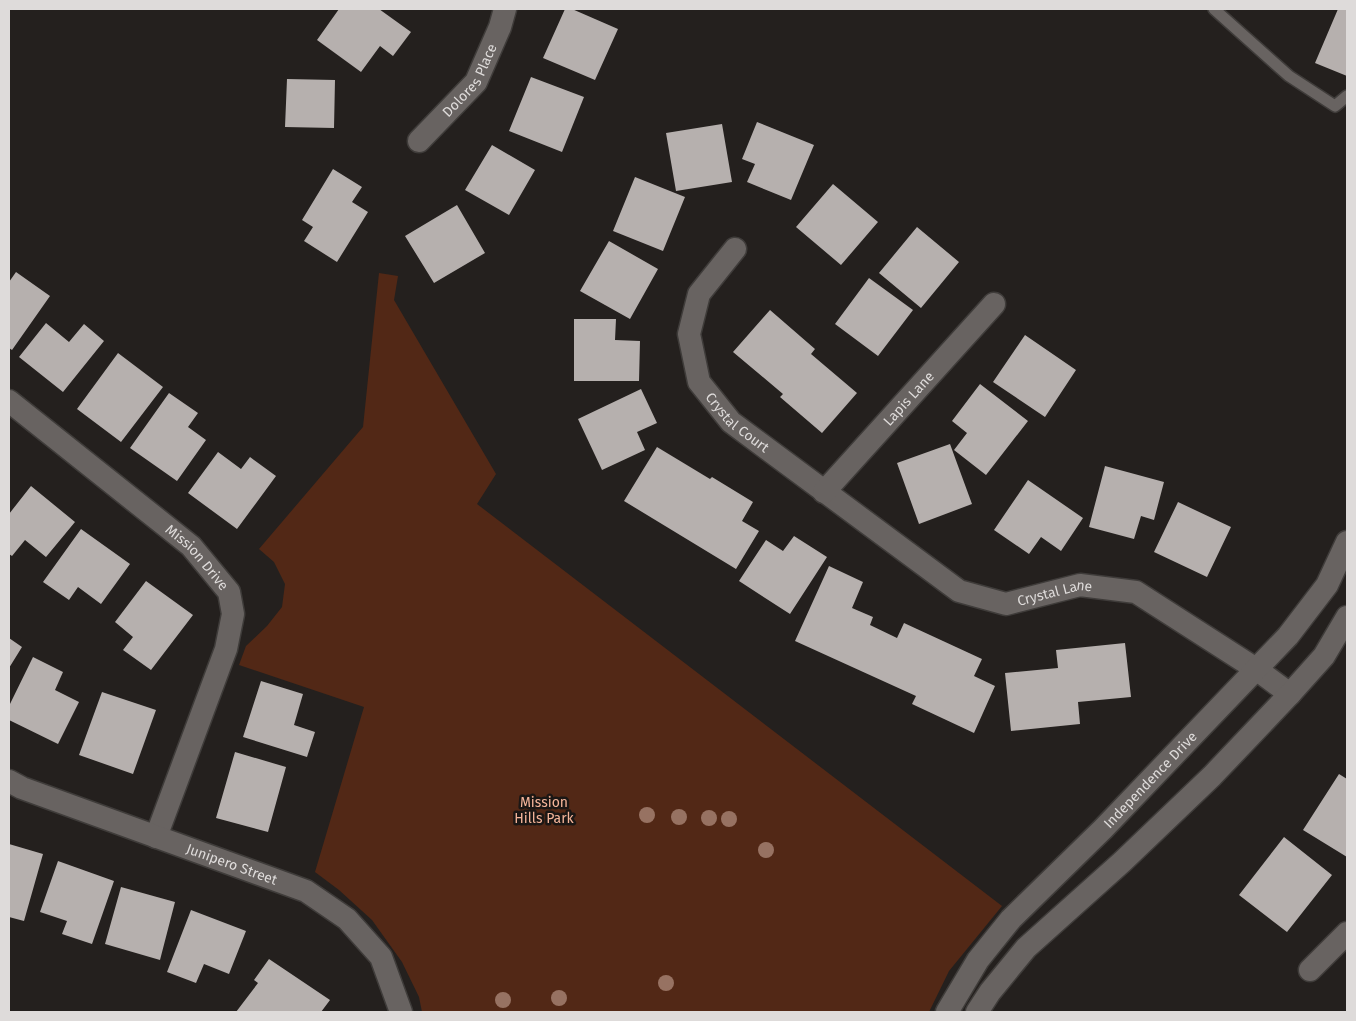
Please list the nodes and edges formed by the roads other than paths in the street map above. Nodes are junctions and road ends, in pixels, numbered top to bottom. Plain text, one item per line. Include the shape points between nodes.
1 (504, 9) edge
2 (1214, 9) edge
3 (1347, 96) edge
4 (419, 141) dead end
5 (735, 249) dead end
6 (994, 304) dead end
7 (9, 401) edge
8 (824, 492) junction
9 (1347, 542) edge
10 (1347, 617) edge
11 (1256, 669) junction
12 (1290, 694) junction
13 (9, 781) edge
14 (156, 837) junction
15 (1347, 932) edge
16 (1310, 970) dead end
17 (401, 1012) edge
18 (947, 1012) edge
19 (977, 1012) edge

1 - 4 street, Dolores Place via 500,27 476,82
2 - 3 lane via 1289,76 1335,106
5 - 8 street, Crystal Court via 700,294 690,334 699,382 731,422
6 - 8 street, Lapis Lane
7 - 14 street, Mission Drive via 191,546 229,592 234,614 226,649
8 - 11 street, Crystal Lane via 958,591 1006,604 1080,585 1136,592
9 - 11 street, Independence Drive via 1327,586 1288,636
10 - 12 street via 1324,656
11 - 12 street, Crystal Lane
11 - 18 street, Independence Drive via 1011,919 978,960
12 - 19 street via 1212,776 1026,948
13 - 14 street, Junipero Street
14 - 17 street, Junipero Street via 306,890 347,919 380,957
15 - 16 street

